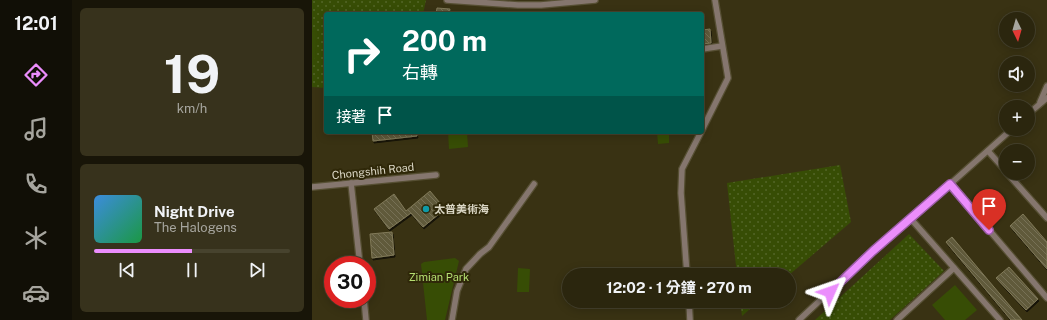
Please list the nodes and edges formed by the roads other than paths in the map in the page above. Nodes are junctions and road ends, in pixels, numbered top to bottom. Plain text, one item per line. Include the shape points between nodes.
1 (447, 0) edge
2 (595, 0) edge
3 (715, 0) edge
4 (722, 46) junction
5 (704, 49) edge
6 (1047, 86) edge
7 (1047, 98) edge
8 (1039, 104) junction
9 (1035, 108) edge
10 (704, 125) edge
11 (700, 134) edge
12 (1004, 136) edge
13 (988, 151) junction
14 (999, 163) edge
15 (436, 175) dead end
16 (1014, 180) edge
17 (351, 183) junction
18 (534, 184) dead end
19 (950, 184) junction
20 (312, 187) edge
21 (1047, 218) edge
22 (911, 219) junction
23 (359, 256) edge
24 (686, 268) edge
25 (954, 268) junction
26 (1047, 298) edge
27 (365, 308) edge
28 (689, 308) edge
29 (366, 320) edge
30 (452, 320) edge
31 (690, 320) edge
32 (799, 320) edge
33 (897, 320) edge
34 (1000, 320) edge

1 - 2 street via 541,5
3 - 4 street
4 - 5 street
4 - 10 street via 728,78
6 - 8 street
7 - 8 street
8 - 9 street
11 - 24 street via 682,169 681,193
12 - 13 street
13 - 14 street
13 - 19 street
15 - 17 street, Chongshih Road
16 - 21 street
17 - 20 street, Chongshih Road
17 - 23 street
18 - 30 street via 489,247 466,269 457,291
19 - 22 street
19 - 26 street
22 - 25 street
22 - 32 street
25 - 33 street
25 - 34 street
27 - 29 street
28 - 31 street

